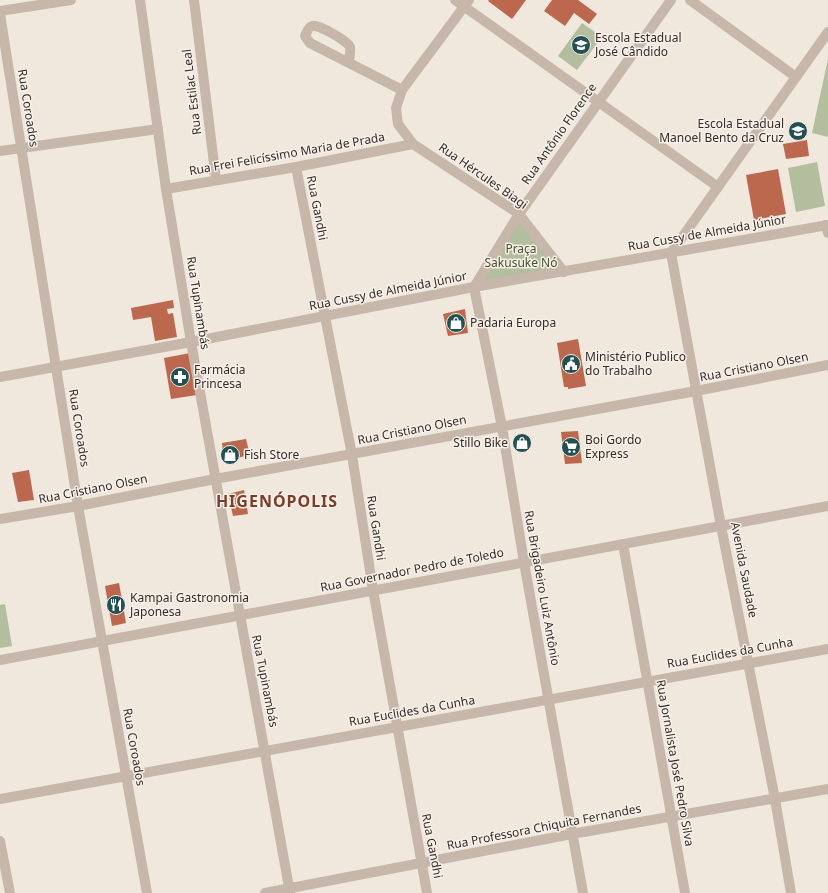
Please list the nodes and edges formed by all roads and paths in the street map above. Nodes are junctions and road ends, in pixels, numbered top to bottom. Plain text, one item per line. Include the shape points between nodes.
1 (71, 0) edge
2 (140, 0) edge
3 (194, 0) edge
4 (454, 0) edge
5 (671, 0) edge
6 (690, 0) edge
7 (466, 3) edge
8 (0, 11) edge
9 (0, 14) edge
10 (828, 32) edge
11 (349, 63) dead end
12 (796, 77) junction
13 (402, 90) junction
14 (598, 102) junction
15 (158, 129) junction
16 (413, 144) junction
17 (22, 148) junction
18 (0, 151) edge
19 (296, 166) junction
20 (216, 180) junction
21 (718, 187) junction
22 (166, 189) junction
23 (519, 214) junction
24 (827, 228) edge
25 (670, 253) junction
26 (564, 272) junction
27 (474, 287) junction
28 (325, 316) junction
29 (191, 342) junction
30 (828, 365) edge
31 (56, 368) junction
32 (0, 377) edge
33 (696, 392) junction
34 (502, 426) junction
35 (352, 455) junction
36 (215, 479) junction
37 (78, 506) junction
38 (828, 506) edge
39 (0, 519) edge
40 (721, 526) junction
41 (623, 544) junction
42 (524, 562) junction
43 (373, 590) junction
44 (239, 615) junction
45 (102, 641) junction
46 (828, 649) edge
47 (0, 660) edge
48 (749, 663) junction
49 (648, 682) junction
50 (548, 700) junction
51 (397, 727) junction
52 (265, 751) junction
53 (126, 776) junction
54 (828, 789) edge
55 (0, 799) edge
56 (775, 799) junction
57 (671, 817) junction
58 (572, 834) junction
59 (0, 841) edge
60 (421, 864) junction
61 (290, 891) edge
62 (10, 893) edge
63 (147, 893) edge
64 (265, 893) edge
65 (427, 893) edge
66 (583, 893) edge
67 (685, 893) edge
68 (790, 893) edge

1 - 8 street
2 - 15 street, Rua Tupinambás
3 - 20 street, Rua Estilac Leal
4 - 7 street
5 - 14 street, Rua Antônio Florence
6 - 12 street
7 - 13 street, Rua Hércules Biagi
7 - 14 street
9 - 17 street, Rua Coroados
10 - 12 street
11 - 13 street
12 - 21 street
13 - 16 street, Rua Hércules Biagi via 396,108 398,124
14 - 21 street
14 - 23 street, Rua Antônio Florence
15 - 17 street
15 - 22 street, Rua Tupinambás
16 - 19 street, Rua Frei Felicíssimo Maria de Prada
16 - 23 street, Rua Hércules Biagi
17 - 18 street
17 - 31 street, Rua Coroados
19 - 20 street, Rua Frei Felicíssimo Maria de Prada
19 - 28 street, Rua Gandhi
20 - 22 street, Rua Frei Felicíssimo Maria de Prada
21 - 25 street
22 - 29 street, Rua Tupinambás
23 - 26 street, Rua Hércules Biagi
23 - 27 street, Rua Antônio Florence
24 - 25 street, Rua Cussy de Almeida Júnior
25 - 26 street, Rua Cussy de Almeida Júnior
25 - 33 street, Avenida Saudade
26 - 27 street, Rua Cussy de Almeida Júnior
27 - 28 street, Rua Cussy de Almeida Júnior
27 - 34 street, Rua Brigadeiro Luiz Antônio
28 - 29 street, Rua Cussy de Almeida Júnior
28 - 35 street, Rua Gandhi
29 - 31 street, Rua Cussy de Almeida Júnior
29 - 36 street, Rua Tupinambás
30 - 33 street, Rua Cristiano Olsen
31 - 32 street, Rua Cussy de Almeida Júnior
31 - 37 street, Rua Coroados
33 - 34 street, Rua Cristiano Olsen
33 - 40 street, Avenida Saudade
34 - 35 street, Rua Cristiano Olsen
34 - 42 street, Rua Brigadeiro Luiz Antônio
35 - 36 street, Rua Cristiano Olsen
35 - 43 street, Rua Gandhi
36 - 37 street, Rua Cristiano Olsen
36 - 44 street, Rua Tupinambás
37 - 39 street, Rua Cristiano Olsen
37 - 45 street, Rua Coroados
38 - 40 street, Rua Governador Pedro de Toledo
40 - 41 street, Rua Governador Pedro de Toledo
40 - 48 street, Avenida Saudade
41 - 42 street, Rua Governador Pedro de Toledo
41 - 49 street, Rua Jornalista José Pedro Silva
42 - 43 street, Rua Governador Pedro de Toledo
42 - 50 street, Rua Brigadeiro Luiz Antônio
43 - 44 street, Rua Governador Pedro de Toledo
43 - 51 street, Rua Gandhi
44 - 45 street, Rua Governador Pedro de Toledo
44 - 52 street, Rua Tupinambás
45 - 47 street, Rua Governador Pedro de Toledo
45 - 53 street, Rua Coroados
46 - 48 street, Rua Euclides da Cunha
48 - 49 street, Rua Euclides da Cunha
48 - 56 street, Avenida Saudade
49 - 50 street, Rua Euclides da Cunha
49 - 57 street, Rua Jornalista José Pedro Silva
50 - 51 street, Rua Euclides da Cunha
50 - 58 street, Rua Brigadeiro Luiz Antônio
51 - 52 street, Rua Euclides da Cunha
51 - 60 street, Rua Gandhi
52 - 53 street, Rua Euclides da Cunha
52 - 61 street, Rua Tupinambás
53 - 55 street, Rua Euclides da Cunha
53 - 63 street, Rua Coroados
54 - 56 street, Rua Professora Chiquita Fernandes
56 - 57 street, Rua Professora Chiquita Fernandes
56 - 68 street, Avenida Saudade
57 - 58 street, Rua Professora Chiquita Fernandes
57 - 67 street, Rua Jornalista José Pedro Silva
58 - 60 street, Rua Professora Chiquita Fernandes
58 - 66 street, Rua Brigadeiro Luiz Antônio
59 - 62 street
60 - 61 street, Rua Professora Chiquita Fernandes
60 - 65 street, Rua Gandhi
61 - 64 street, Rua Professora Chiquita Fernandes

